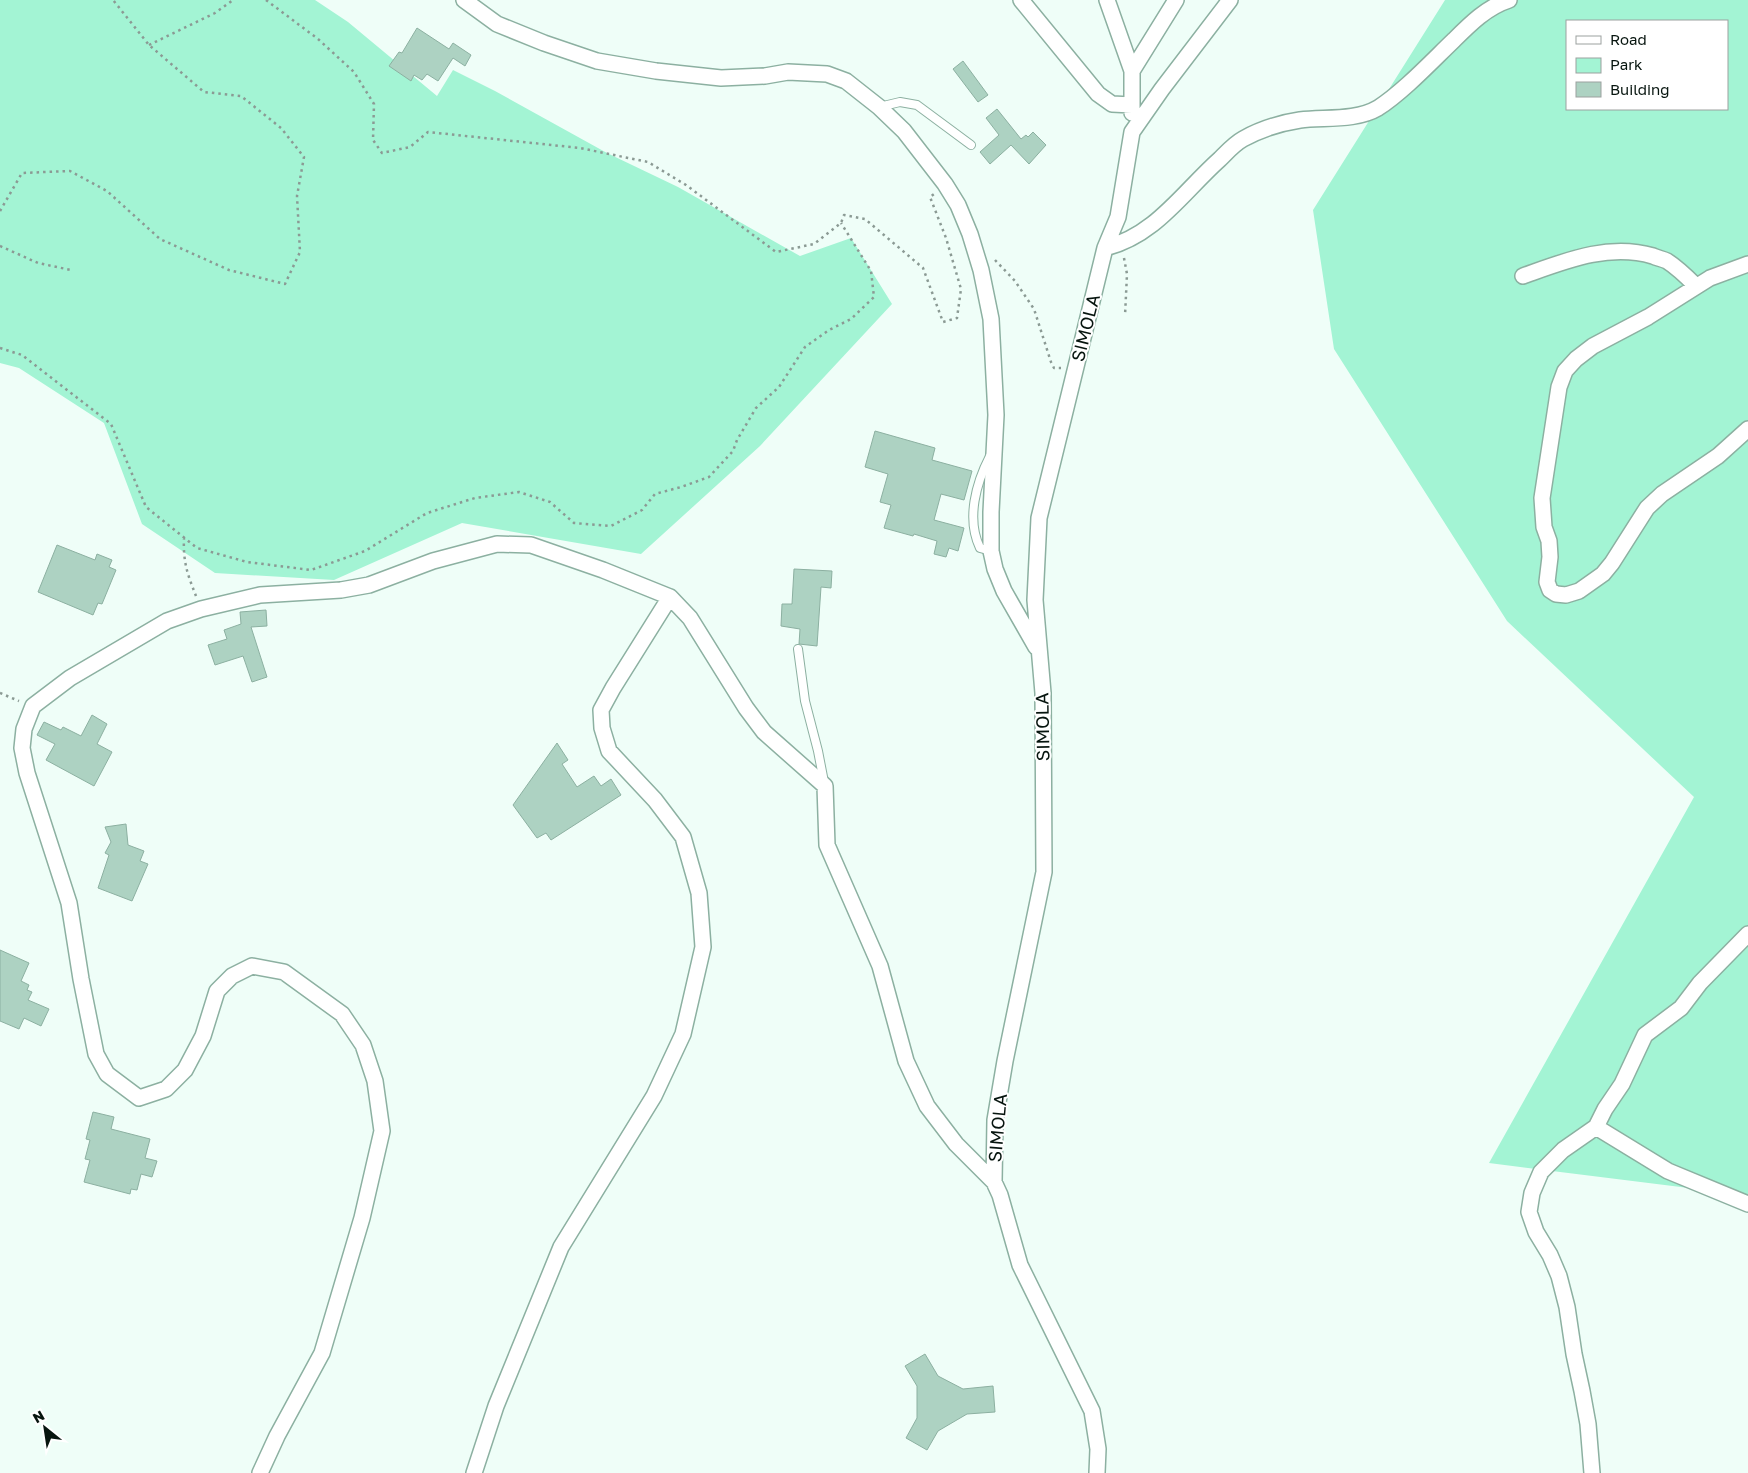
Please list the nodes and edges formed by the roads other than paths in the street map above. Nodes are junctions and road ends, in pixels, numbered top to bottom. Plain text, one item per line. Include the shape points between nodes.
1 (464, 0) edge
2 (1021, 0) edge
3 (1107, 0) edge
4 (1176, 0) edge
5 (1230, 0) edge
6 (1509, 0) edge
7 (1132, 71) junction
8 (1132, 105) junction
9 (879, 107) junction
10 (1132, 132) junction
11 (971, 146) dead end
12 (1105, 248) junction
13 (1748, 264) edge
14 (1523, 276) dead end
15 (1696, 286) junction
16 (1748, 429) edge
17 (670, 597) junction
18 (798, 649) dead end
19 (1040, 652) junction
20 (824, 786) junction
21 (1748, 934) edge
22 (1596, 1127) junction
23 (994, 1182) junction
24 (1748, 1204) edge
25 (260, 1473) edge
26 (474, 1473) edge
27 (1097, 1473) edge
28 (1592, 1473) edge

1 - 9 street via 497,24 597,60 721,78 788,72 827,74 846,81
2 - 8 street via 1098,94 1112,104
3 - 7 street
4 - 7 street
5 - 10 street, SIMOLA
6 - 12 street via 1474,20 1377,109 1362,115 1300,120 1262,129 1240,140 1155,223 1121,245
7 - 8 street
8 - 10 street
9 - 11 lane via 900,102 918,105
9 - 19 street via 904,131 946,184 970,234 981,270 991,319 996,415 991,551 1004,591
10 - 12 street, SIMOLA via 1118,216
12 - 19 street, SIMOLA via 1039,518 1035,600
13 - 15 street
14 - 15 street via 1575,257 1610,251 1637,252 1665,260
15 - 16 street via 1648,317 1593,346 1566,371 1557,396 1542,498 1544,527 1549,541 1547,582 1550,590 1566,595 1579,591 1603,574 1647,508 1718,456
17 - 20 street via 690,618 764,732
17 - 25 street via 531,545 497,544 433,561 369,585 342,590 260,595 201,609 167,621 70,678 33,706 24,729 22,748 27,773 69,903 96,1054 107,1074 139,1098 166,1089 185,1070 203,1036 217,991 232,976 252,966 284,972 342,1014 364,1045 382,1131 362,1218 322,1353
17 - 26 street via 601,710 609,751 655,800 683,837 699,893 703,947 684,1034 654,1096 561,1247 496,1406
18 - 20 lane via 804,702
19 - 23 street, SIMOLA via 1044,872 1005,1061 996,1120
20 - 23 street via 827,845 880,966 906,1061 928,1106 956,1144
21 - 22 street via 1700,983 1681,1008 1645,1035 1622,1084
22 - 24 street via 1668,1171
22 - 28 street via 1563,1150 1541,1172 1532,1193 1529,1212 1559,1276 1567,1307 1588,1424
23 - 27 street, SIMOLA via 1020,1265 1092,1411 1098,1449

